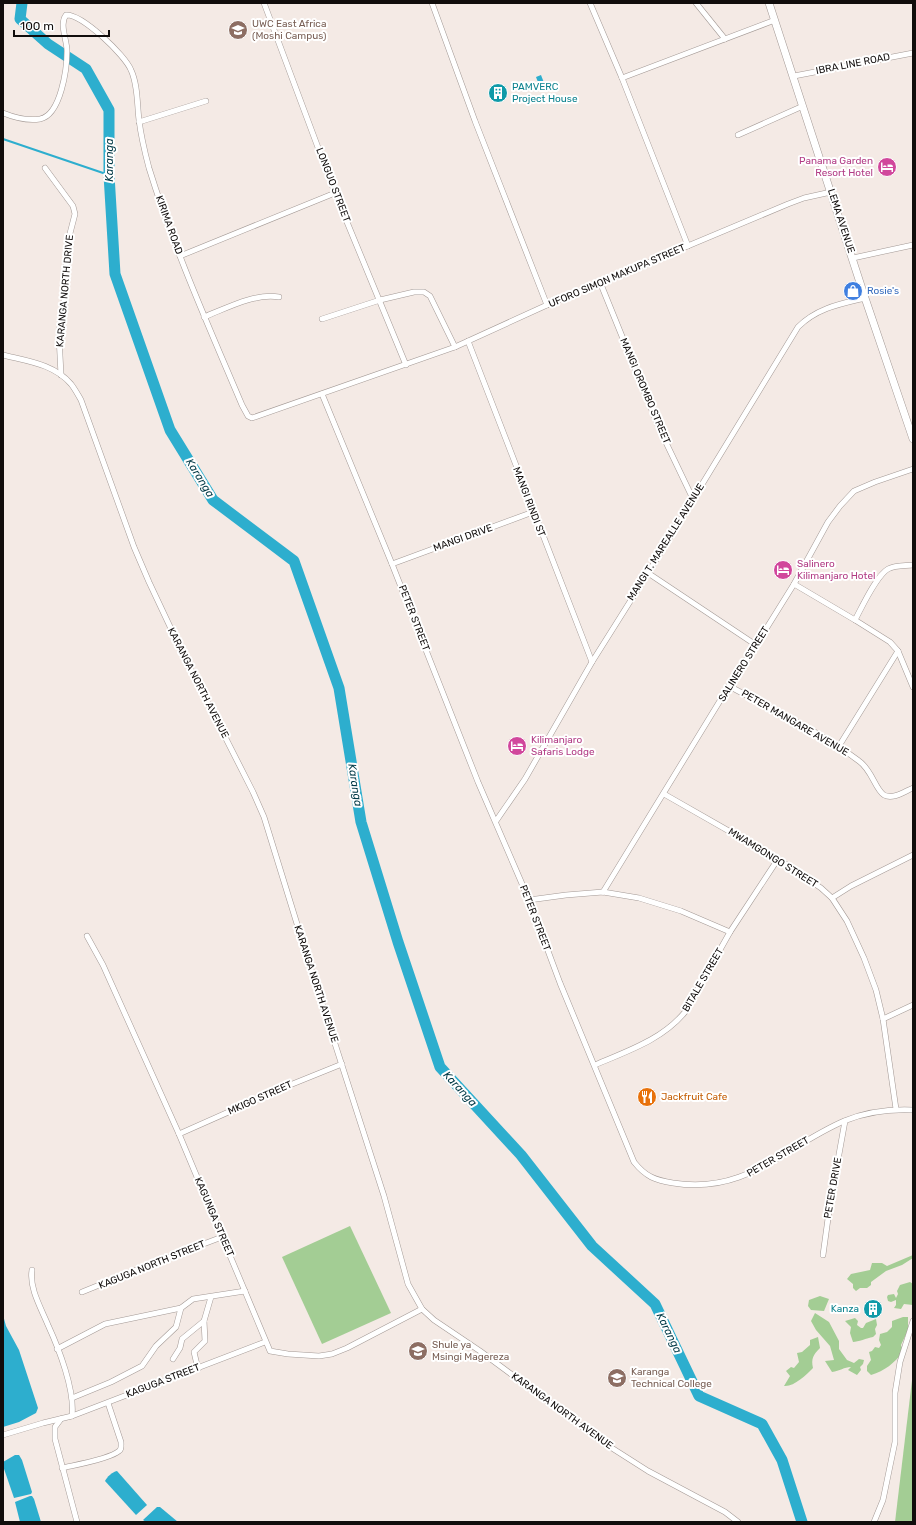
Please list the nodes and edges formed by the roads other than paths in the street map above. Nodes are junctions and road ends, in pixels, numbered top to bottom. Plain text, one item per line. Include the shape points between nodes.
1 (264, 3) edge
2 (432, 3) edge
3 (590, 3) edge
4 (696, 3) edge
5 (769, 3) edge
6 (775, 20) junction
7 (725, 39) junction
8 (913, 53) edge
9 (794, 76) junction
10 (622, 78) junction
11 (206, 101) dead end
12 (803, 106) junction
13 (3, 113) edge
14 (139, 122) junction
15 (738, 135) dead end
16 (45, 168) dead end
17 (831, 192) junction
18 (335, 193) junction
19 (913, 245) edge
20 (688, 246) junction
21 (180, 256) junction
22 (853, 258) junction
23 (600, 282) junction
24 (279, 297) dead end
25 (865, 298) junction
26 (380, 300) junction
27 (547, 305) junction
28 (204, 317) junction
29 (322, 319) dead end
30 (468, 341) junction
31 (455, 347) junction
32 (3, 356) edge
33 (406, 365) junction
34 (61, 375) junction
35 (322, 394) junction
36 (913, 439) edge
37 (913, 469) edge
38 (693, 499) junction
39 (533, 512) junction
40 (392, 564) junction
41 (913, 565) edge
42 (648, 573) junction
43 (794, 584) junction
44 (855, 620) junction
45 (756, 645) junction
46 (898, 651) junction
47 (592, 662) junction
48 (729, 686) junction
49 (913, 687) edge
50 (839, 746) junction
51 (913, 788) edge
52 (664, 794) junction
53 (496, 821) junction
54 (913, 855) edge
55 (778, 859) junction
56 (603, 892) junction
57 (832, 898) junction
58 (529, 900) junction
59 (730, 932) junction
60 (87, 936) dead end
61 (913, 1005) edge
62 (883, 1019) junction
63 (342, 1064) junction
64 (595, 1065) junction
65 (896, 1109) junction
66 (913, 1110) edge
67 (845, 1121) junction
68 (179, 1134) junction
69 (222, 1237) junction
70 (823, 1255) dead end
71 (32, 1270) dead end
72 (82, 1292) dead end
73 (245, 1292) junction
74 (212, 1297) junction
75 (181, 1308) junction
76 (422, 1309) junction
77 (913, 1321) edge
78 (204, 1322) junction
79 (265, 1342) junction
80 (58, 1349) junction
81 (173, 1359) dead end
82 (198, 1368) junction
83 (72, 1398) junction
84 (108, 1403) junction
85 (72, 1416) junction
86 (61, 1419) junction
87 (3, 1435) edge
88 (62, 1468) junction
89 (77, 1522) edge
90 (738, 1522) edge
91 (874, 1522) edge

1 - 18 street, LONGUO STREET
2 - 27 street
3 - 10 street
4 - 7 street
5 - 6 main road, LEMA AVENUE
6 - 7 street
6 - 9 main road, LEMA AVENUE
7 - 10 street
8 - 9 street, IBRA LINE ROAD
9 - 12 main road, LEMA AVENUE
10 - 20 street
11 - 14 street
12 - 15 street
12 - 17 main road, LEMA AVENUE
13 - 14 street, KIRIMA ROAD via 40,119 54,107 62,88 66,67 67,49 63,21 66,15 71,14 87,23 126,60 135,81
14 - 21 street, KIRIMA ROAD via 164,215
16 - 34 street, KARANGA NORTH DRIVE via 73,206 75,214 68,241 59,336
17 - 20 street, UFORO SIMON MAKUPA STREET via 788,204
17 - 22 main road, LEMA AVENUE
18 - 21 street
18 - 26 street, LONGUO STREET
19 - 22 street
20 - 23 street, UFORO SIMON MAKUPA STREET
21 - 28 street, KIRIMA ROAD
22 - 25 main road, LEMA AVENUE
23 - 27 street, UFORO SIMON MAKUPA STREET
23 - 38 street, MANGI OROMBO STREET via 660,430
24 - 28 street via 254,298
25 - 36 main road, LEMA AVENUE
25 - 38 street, MANGI T. MAREALLE AVENUE via 819,311 798,327
26 - 29 street
26 - 31 street via 419,291 427,294
26 - 33 street, LONGUO STREET
27 - 30 street, UFORO SIMON MAKUPA STREET
28 - 35 street, KIRIMA ROAD via 248,416 257,417
30 - 31 street, UFORO SIMON MAKUPA STREET
30 - 39 street, MANGI RINDI ST
31 - 33 street, UFORO SIMON MAKUPA STREET
32 - 34 street, KARANGA NORTH AVENUE via 42,364
33 - 35 street, UFORO SIMON MAKUPA STREET
34 - 63 street, KARANGA NORTH AVENUE via 81,400 149,582 264,817
35 - 40 street, PETER STREET
37 - 43 street, SALINERO STREET via 854,491 828,522
38 - 42 street, MANGI T. MAREALLE AVENUE
39 - 40 street, MANGI DRIVE
39 - 47 street, MANGI RINDI ST
40 - 53 street, PETER STREET via 478,782
41 - 44 street via 887,570 877,581
42 - 45 street
42 - 47 street, MANGI T. MAREALLE AVENUE
43 - 44 street
43 - 45 street, SALINERO STREET
44 - 46 street via 890,642
45 - 48 street, SALINERO STREET
46 - 49 street
46 - 50 street
47 - 53 street, MANGI T. MAREALLE AVENUE via 525,779
48 - 50 street, PETER MANGARE AVENUE
48 - 52 street, SALINERO STREET
50 - 51 street, PETER MANGARE AVENUE via 866,766 884,794 894,796
52 - 55 street, MWAMGONGO STREET
52 - 56 street, SALINERO STREET
53 - 58 street, PETER STREET
54 - 57 street
55 - 57 street, MWAMGONGO STREET
55 - 59 street, BITALE STREET
56 - 58 street
56 - 59 street via 639,898 681,911
57 - 62 street, MWAMGONGO STREET via 847,921 864,958
58 - 64 street, PETER STREET via 560,983
59 - 64 street, BITALE STREET via 688,1008 675,1024 653,1039
60 - 68 street, KAGUNGA STREET via 103,965
61 - 62 street
62 - 65 street, MWAMGONGO STREET
63 - 68 street, MKIGO STREET
63 - 76 street, KARANGA NORTH AVENUE via 384,1196 408,1284
64 - 67 street, PETER STREET via 634,1162 643,1172 658,1180 685,1185 713,1184 744,1176
65 - 66 street, PETER STREET
65 - 67 street, PETER STREET via 874,1112
67 - 70 street, PETER DRIVE
68 - 69 street, KAGUNGA STREET
69 - 72 street, KAGUGA NORTH STREET
69 - 73 street, KAGUNGA STREET
71 - 80 street via 33,1287
73 - 74 street
73 - 79 street, KAGUNGA STREET
74 - 75 street via 194,1299
74 - 78 street
75 - 80 street via 105,1324
75 - 83 street via 176,1327 156,1346 142,1366
76 - 79 street via 332,1354 319,1356 279,1353 270,1351
76 - 90 street, KARANGA NORTH AVENUE via 604,1443 648,1471 725,1512
77 - 91 street via 900,1362 895,1393 895,1442 883,1500
78 - 81 street via 182,1339
78 - 82 street via 205,1341 194,1352
79 - 82 street, KAGUGA STREET
80 - 83 street
82 - 84 street, KAGUGA STREET
83 - 85 street
84 - 85 street, KAGUGA STREET
84 - 88 street via 121,1442 119,1451
85 - 86 street, KAGUGA STREET
86 - 87 street, KAGUGA STREET
86 - 88 street via 55,1427 55,1439
88 - 89 street

